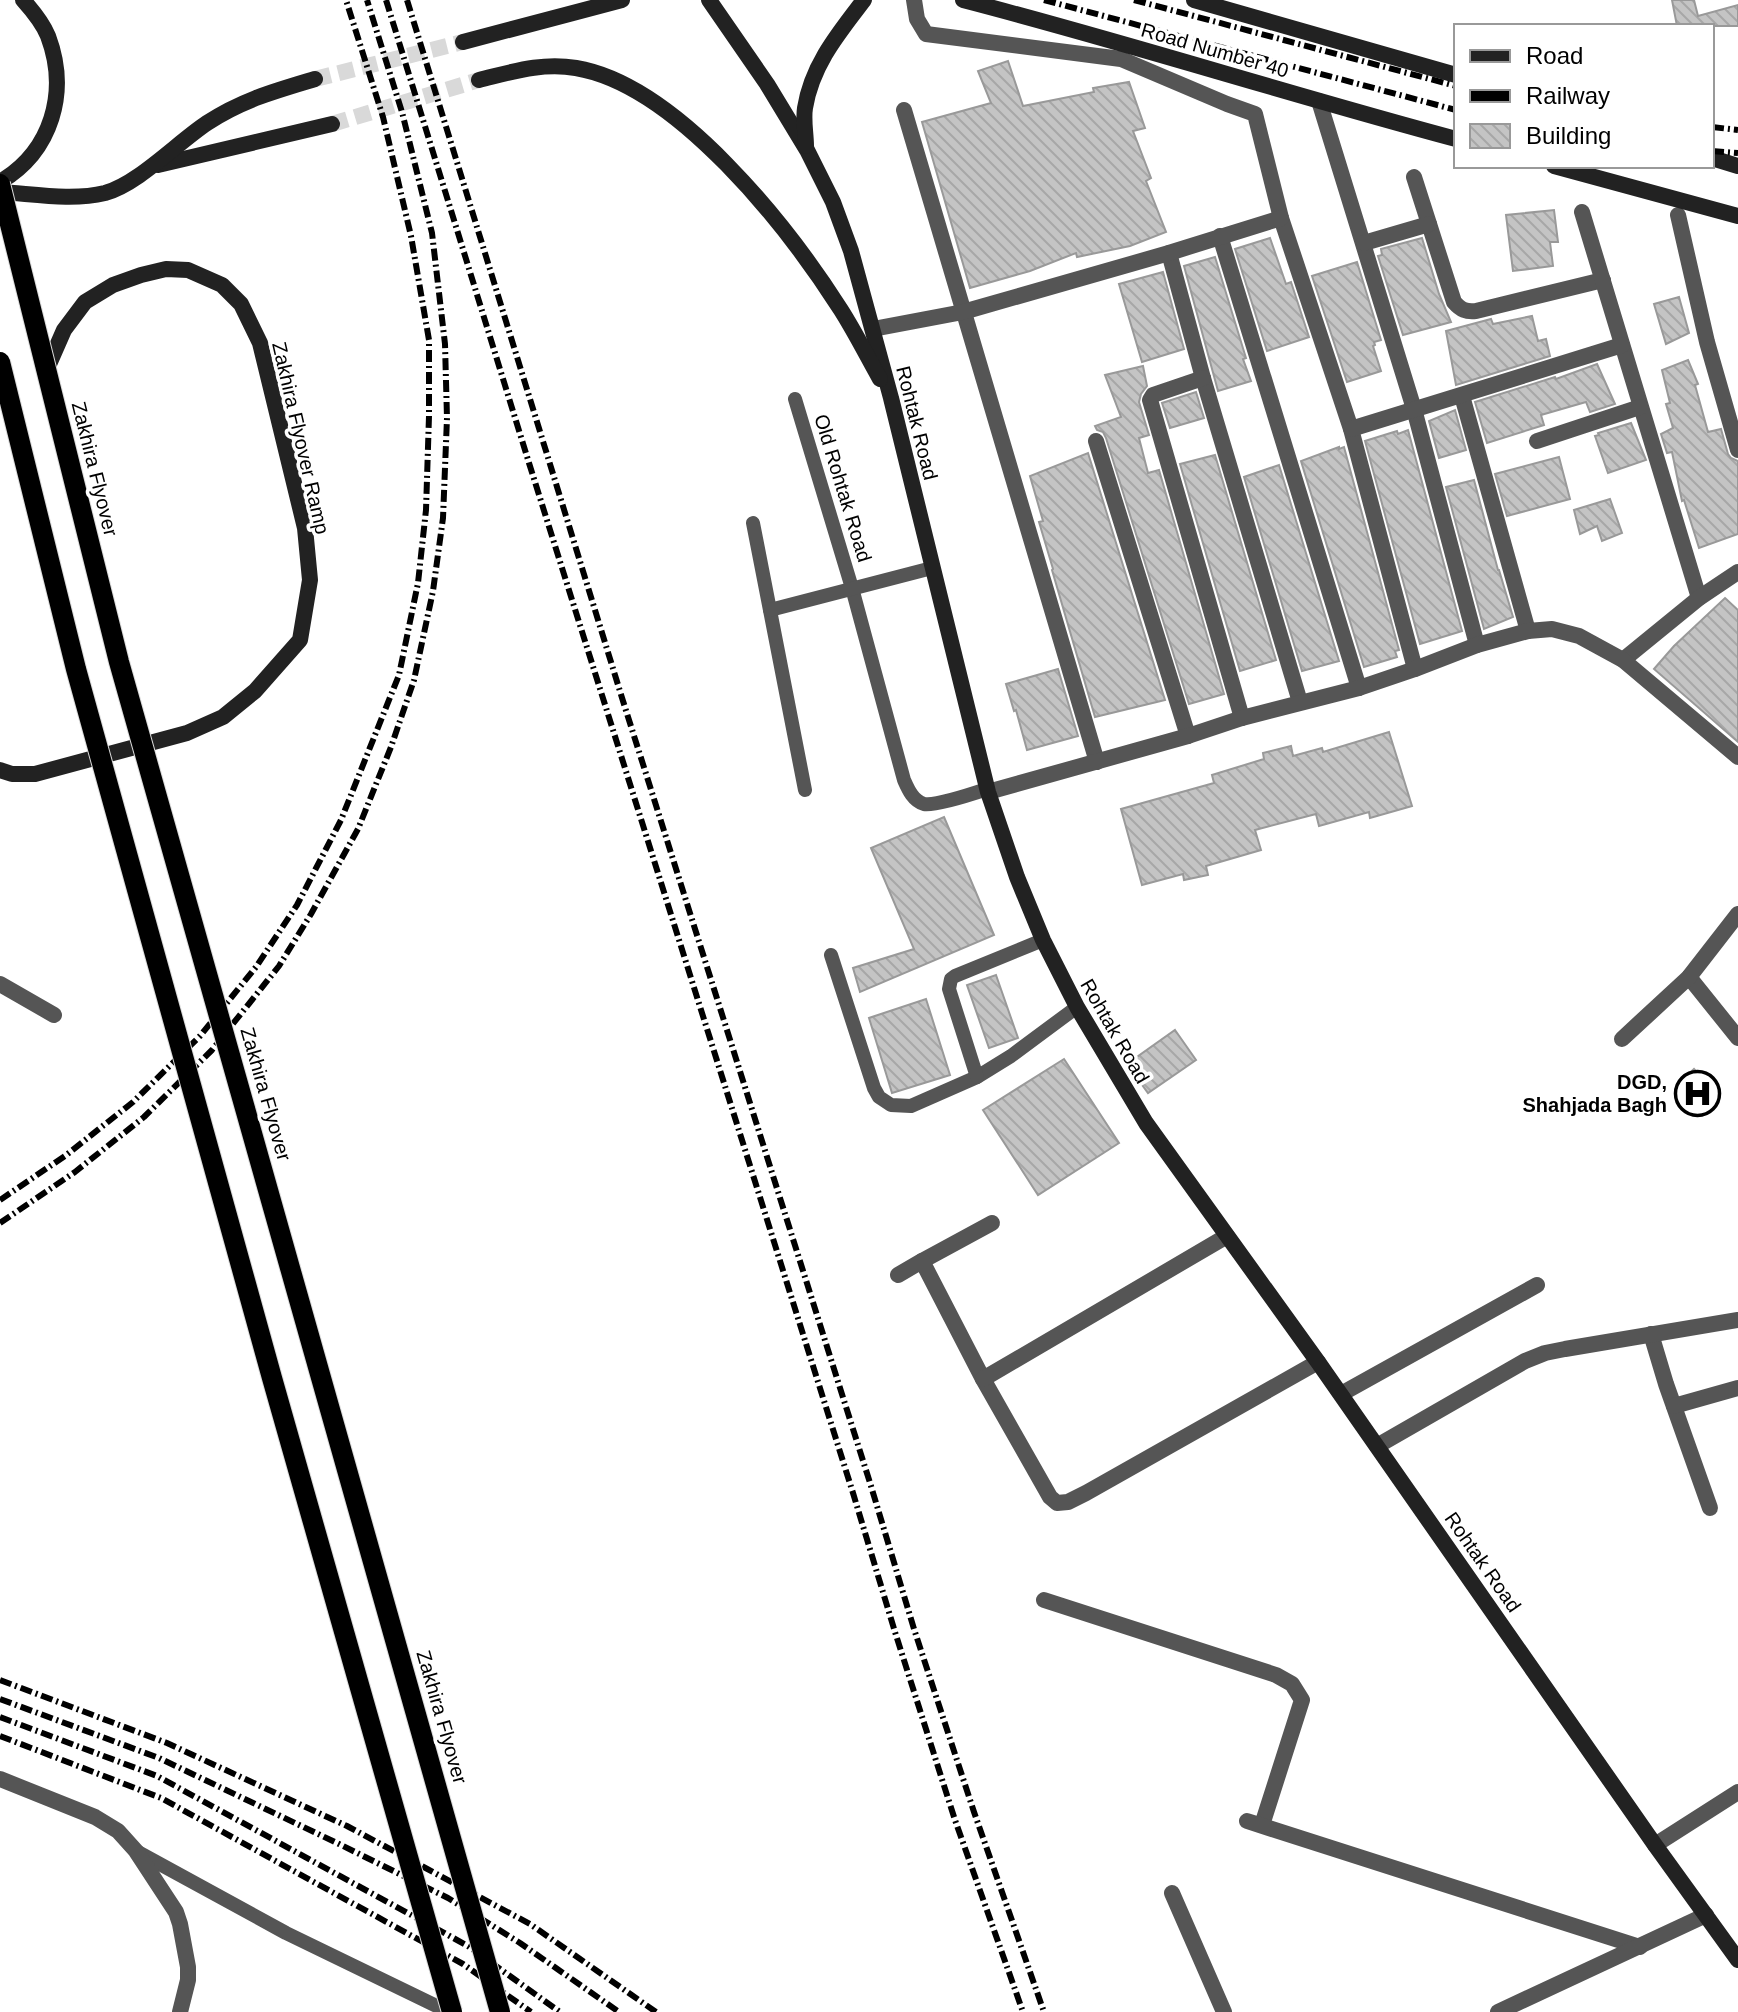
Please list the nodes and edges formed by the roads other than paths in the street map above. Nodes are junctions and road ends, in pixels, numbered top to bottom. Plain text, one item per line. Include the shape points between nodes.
1 (622, 0) edge
2 (709, 0) edge
3 (864, 0) edge
4 (914, 0) edge
5 (963, 0) edge
6 (1194, 0) edge
7 (25, 1) edge
8 (463, 42) tunnel mouth
9 (1454, 74) edge
10 (315, 79) tunnel mouth
11 (479, 80) tunnel mouth
12 (1319, 101) junction
13 (904, 110) dead end
14 (332, 124) tunnel mouth
15 (1454, 138) edge
16 (807, 150) junction
17 (1714, 159) edge
18 (150, 166) junction
19 (1738, 166) edge
20 (1561, 168) edge
21 (1414, 177) dead end
22 (0, 183) edge
23 (0, 192) edge
24 (1582, 212) dead end
25 (1678, 215) dead end
26 (1738, 216) edge
27 (1281, 218) junction
28 (1429, 224) junction
29 (1220, 236) junction
30 (1364, 243) junction
31 (1169, 253) junction
32 (1603, 280) junction
33 (963, 312) junction
34 (873, 329) junction
35 (1622, 345) junction
36 (0, 362) edge
37 (46, 371) junction
38 (1203, 378) junction
39 (1462, 396) junction
40 (891, 398) junction
41 (795, 399) dead end
42 (1640, 407) junction
43 (1414, 409) junction
44 (1351, 429) junction
45 (1096, 441) dead end
46 (1537, 441) dead end
47 (1738, 450) edge
48 (753, 523) dead end
49 (932, 568) junction
50 (1738, 572) edge
51 (852, 588) junction
52 (1699, 598) junction
53 (770, 610) junction
54 (1528, 631) junction
55 (1477, 645) junction
56 (1623, 660) junction
57 (1415, 669) junction
58 (1359, 688) junction
59 (1300, 702) junction
60 (1242, 718) junction
61 (1188, 736) junction
62 (1738, 757) edge
63 (1097, 762) junction
64 (0, 770) edge
65 (805, 790) dead end
66 (987, 791) junction
67 (1738, 914) edge
68 (1043, 940) junction
69 (831, 955) dead end
70 (1689, 977) junction
71 (0, 984) edge
72 (1077, 1007) junction
73 (54, 1015) dead end
74 (1738, 1038) edge
75 (1622, 1039) dead end
76 (977, 1077) junction
77 (992, 1223) dead end
78 (1227, 1236) junction
79 (922, 1261) junction
80 (898, 1275) dead end
81 (1537, 1285) dead end
82 (1738, 1320) edge
83 (1651, 1334) junction
84 (1318, 1362) junction
85 (983, 1379) junction
86 (1738, 1388) edge
87 (1341, 1394) junction
88 (1674, 1406) junction
89 (1377, 1446) junction
90 (1710, 1508) dead end
91 (1044, 1600) dead end
92 (0, 1779) edge
93 (1738, 1792) edge
94 (1655, 1845) junction
95 (136, 1851) junction
96 (1172, 1893) dead end
97 (1706, 1915) junction
98 (1640, 1947) junction
99 (1738, 1960) edge
100 (180, 2012) edge
101 (450, 2012) edge
102 (500, 2012) edge
103 (1224, 2012) edge
104 (1498, 2012) edge

1 - 8 street
2 - 16 street, Rohtak Road
3 - 16 street via 813,77 804,111
4 - 27 street via 926,34 1121,59 1255,114
5 - 12 street, Road Number 40
6 - 9 street
7 - 22 street via 47,33 57,70 55,108 42,143
10 - 18 street via 240,104
11 - 40 street via 535,66 578,68 624,83 677,118 762,204 806,259
12 - 15 street, Road Number 40
12 - 30 street
13 - 33 street
14 - 18 street
16 - 34 street, Rohtak Road via 833,202
17 - 19 street
18 - 23 street via 106,192 74,197
20 - 26 street
21 - 28 street
22 - 37 main road, Zakhira Flyover, bridge
24 - 32 street
25 - 47 street
27 - 29 street
27 - 44 street
28 - 30 street
28 - 32 street via 1454,302 1467,312
29 - 31 street
29 - 58 street
30 - 43 street
31 - 33 street
31 - 38 street
32 - 35 street
33 - 34 street
33 - 63 street
34 - 40 street, Rohtak Road
35 - 39 street
35 - 42 street
36 - 101 main road, bridge via 76,669
37 - 64 street, Zakhira Flyover Ramp via 64,330 85,302 113,285 166,269 188,270 222,285 241,304 260,343 305,528 310,580 300,640 255,691 223,717 187,733 35,774
37 - 102 main road, Zakhira Flyover, bridge via 119,662
38 - 59 street
38 - 60 street via 1150,400
39 - 43 street
39 - 54 street
40 - 49 street, Rohtak Road
41 - 51 lane, Old Rohtak Road
42 - 46 street
42 - 52 street
43 - 44 street
43 - 55 street
44 - 57 street
45 - 61 street
48 - 53 lane
49 - 51 lane
49 - 66 street, Rohtak Road
50 - 52 street
51 - 53 lane
51 - 66 lane, Old Rohtak Road via 909,791 924,804
52 - 56 street
53 - 65 lane
54 - 55 street
54 - 56 street via 1552,629 1579,636
55 - 57 street
56 - 62 street
57 - 58 street
58 - 59 street
59 - 60 street
60 - 61 street
61 - 63 street
63 - 66 street
66 - 68 street, Rohtak Road
67 - 70 street
68 - 72 street, Rohtak Road
68 - 76 lane via 951,979 949,989
69 - 76 lane via 874,1088 884,1101 911,1106
70 - 74 street
70 - 75 street
71 - 73 street
72 - 76 lane
72 - 78 street, Rohtak Road via 1146,1123
77 - 79 street
78 - 84 street, Rohtak Road
78 - 85 street
79 - 80 street
79 - 85 street
81 - 87 street
82 - 83 street
83 - 88 street
83 - 89 street via 1525,1361
84 - 85 street via 1086,1493 1057,1503
84 - 87 street, Rohtak Road
86 - 88 street
87 - 89 street, Rohtak Road
88 - 90 street
89 - 94 street, Rohtak Road
91 - 98 street via 1292,1684 1302,1700 1254,1823
92 - 95 street via 95,1817
93 - 94 street
94 - 97 street, Rohtak Road
95 - 100 street via 180,1924 188,1967
95 - 101 lane via 286,1933
96 - 103 street
97 - 98 street
97 - 99 street, Rohtak Road
98 - 104 street

